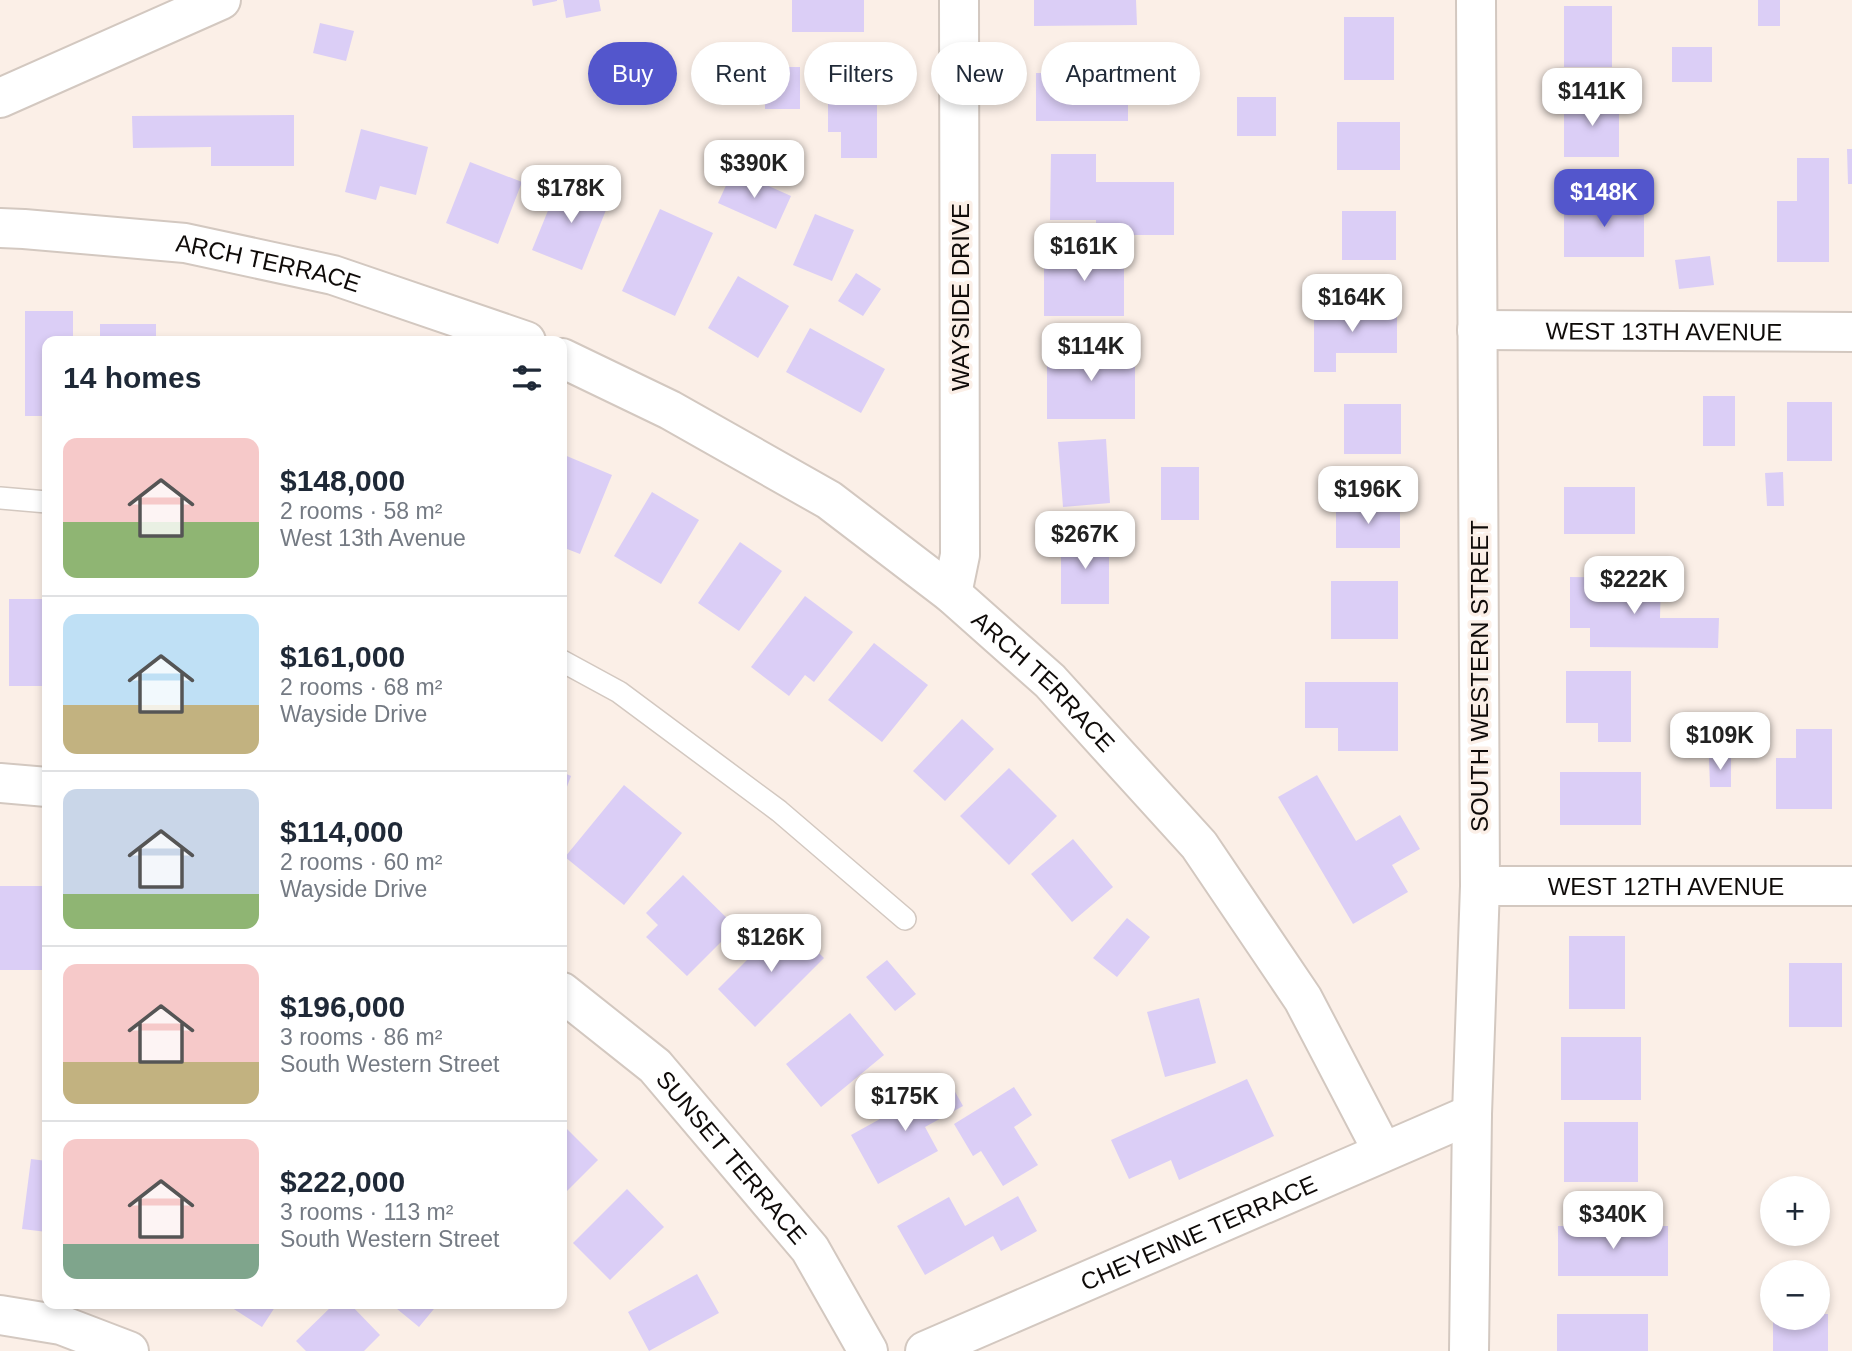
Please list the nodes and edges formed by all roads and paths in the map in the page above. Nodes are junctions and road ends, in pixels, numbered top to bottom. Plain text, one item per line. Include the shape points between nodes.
1 (221, 0) edge
2 (959, 0) edge
3 (1476, 0) edge
4 (0, 98) edge
5 (0, 228) edge
6 (1477, 330) junction
7 (1852, 332) edge
8 (511, 336) edge
9 (567, 360) edge
10 (0, 498) edge
11 (42, 502) edge
12 (952, 594) junction
13 (567, 664) edge
14 (0, 783) edge
15 (42, 787) edge
16 (1480, 886) junction
17 (1852, 886) edge
18 (905, 919) dead end
19 (567, 996) edge
20 (1472, 1114) junction
21 (1382, 1152) junction
22 (0, 1315) edge
23 (129, 1351) edge
24 (868, 1351) edge
25 (925, 1351) edge
26 (1469, 1351) edge

1 - 4 street
2 - 12 street, WAYSIDE DRIVE via 960,555
3 - 6 street, SOUTH WESTERN STREET
5 - 8 street, ARCH TERRACE via 185,243 239,254 333,275
6 - 7 street, WEST 13TH AVENUE
6 - 16 street, SOUTH WESTERN STREET
9 - 12 street, ARCH TERRACE via 670,410 830,500
10 - 11 lane
12 - 21 street, ARCH TERRACE via 1050,681 1199,845 1303,999
13 - 18 lane via 619,692 779,811
14 - 15 street
16 - 17 street, WEST 12TH AVENUE
16 - 20 street, SOUTH WESTERN STREET
19 - 24 street, SUNSET TERRACE via 656,1066 810,1250
20 - 21 street, CHEYENNE TERRACE
20 - 26 street, SOUTH WESTERN STREET
21 - 25 street, CHEYENNE TERRACE
22 - 23 street via 61,1325

